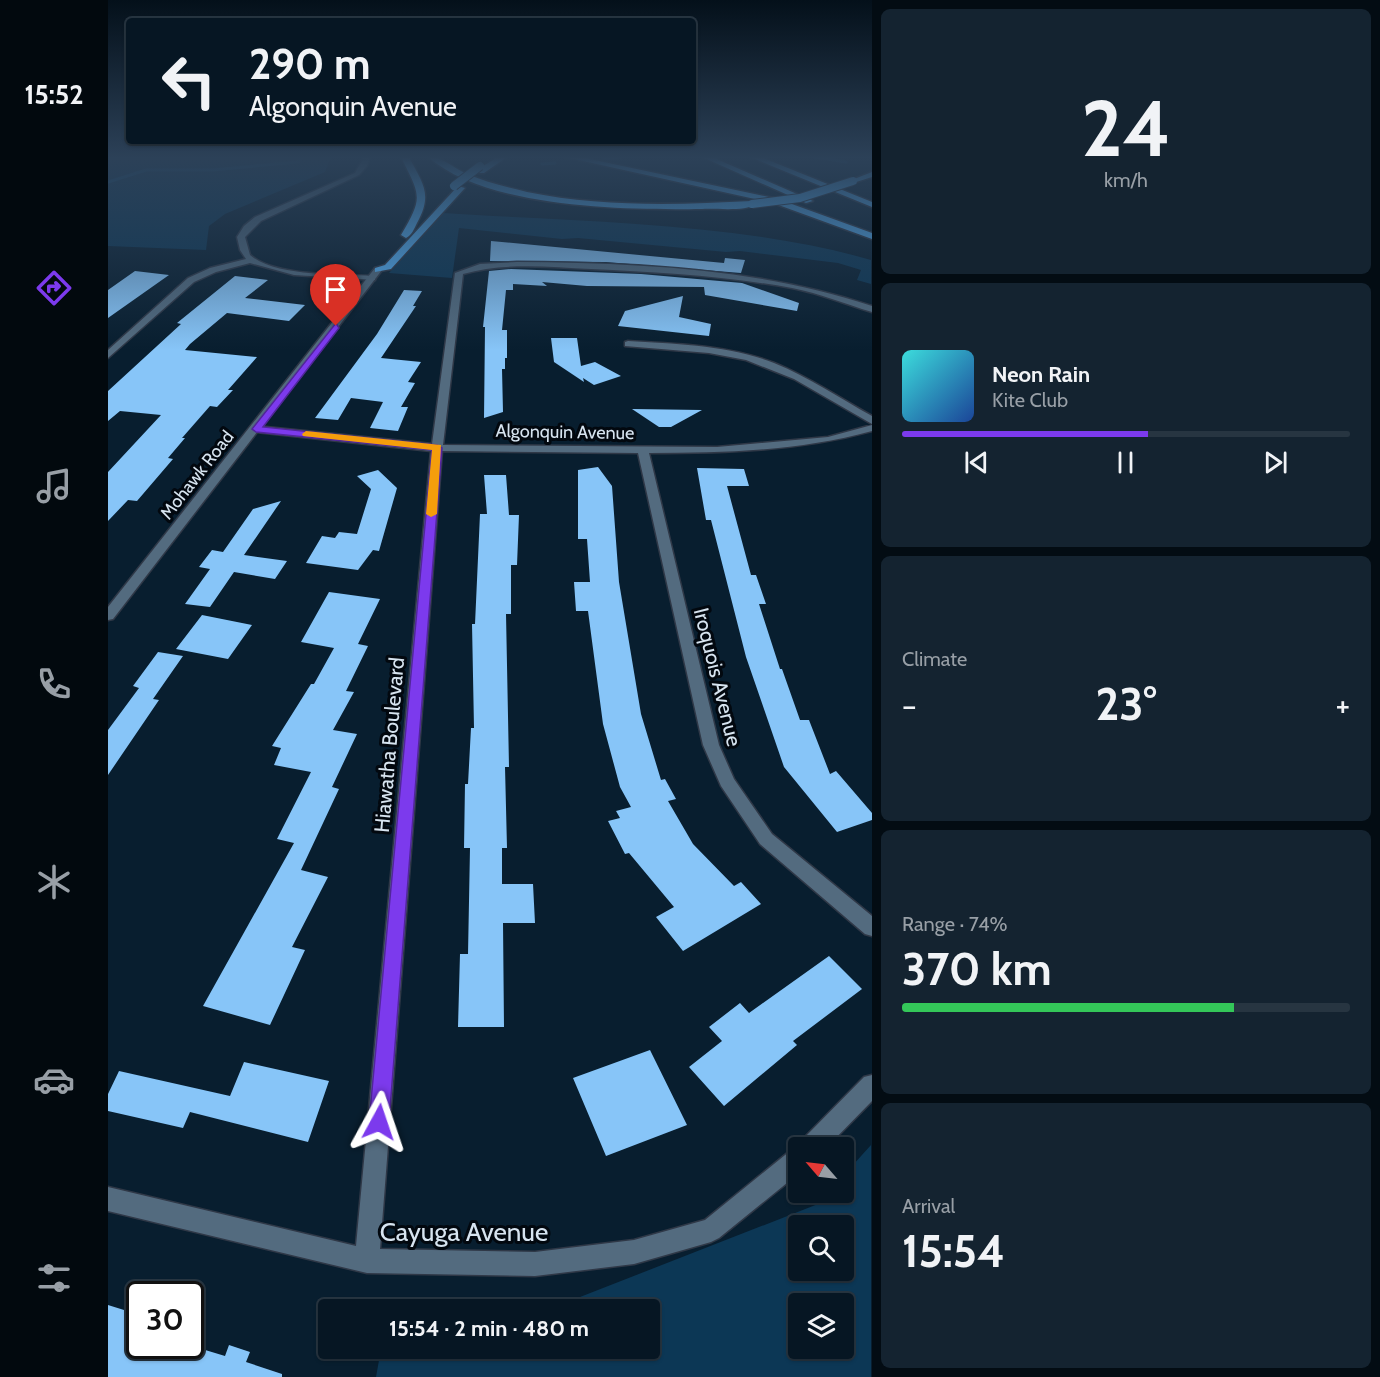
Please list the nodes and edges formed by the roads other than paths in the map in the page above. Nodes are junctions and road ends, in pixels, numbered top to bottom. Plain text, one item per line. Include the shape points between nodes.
1 (258, 221) edge
2 (414, 221) edge
3 (421, 221) edge
4 (427, 221) edge
5 (831, 221) edge
6 (856, 221) edge
7 (872, 228) edge
8 (406, 235) junction
9 (872, 236) edge
10 (252, 260) junction
11 (378, 270) junction
12 (372, 278) junction
13 (872, 309) edge
14 (628, 344) dead end
15 (113, 345) edge
16 (108, 355) edge
17 (872, 421) edge
18 (872, 428) edge
19 (256, 429) junction
20 (437, 448) junction
21 (643, 450) junction
22 (108, 616) edge
23 (872, 928) edge
24 (872, 1085) edge
25 (821, 1137) edge
26 (788, 1167) edge
27 (108, 1199) edge
28 (367, 1261) junction

1 - 10 street via 241,237 245,254
2 - 8 highway
3 - 8 highway
4 - 11 highway via 388,267
5 - 9 highway
6 - 7 highway
8 - 11 highway via 378,265
10 - 12 street via 292,270
10 - 15 street via 191,280
11 - 12 street, Mohawk Road
12 - 19 street, Mohawk Road
13 - 20 street, Hiawatha Boulevard via 792,286 741,279 587,266 467,267 459,273
14 - 17 street via 691,347 759,361 788,372
15 - 16 street
18 - 21 street, Algonquin Avenue via 828,440 780,445
19 - 20 street, Algonquin Avenue
19 - 22 street, Mohawk Road
20 - 21 street, Algonquin Avenue
20 - 28 street, Hiawatha Boulevard
21 - 23 street, Iroquois Avenue via 711,746 728,783 766,839
24 - 25 street
26 - 28 street, Cayuga Avenue via 711,1230 634,1252 535,1264
27 - 28 street, Cayuga Avenue

